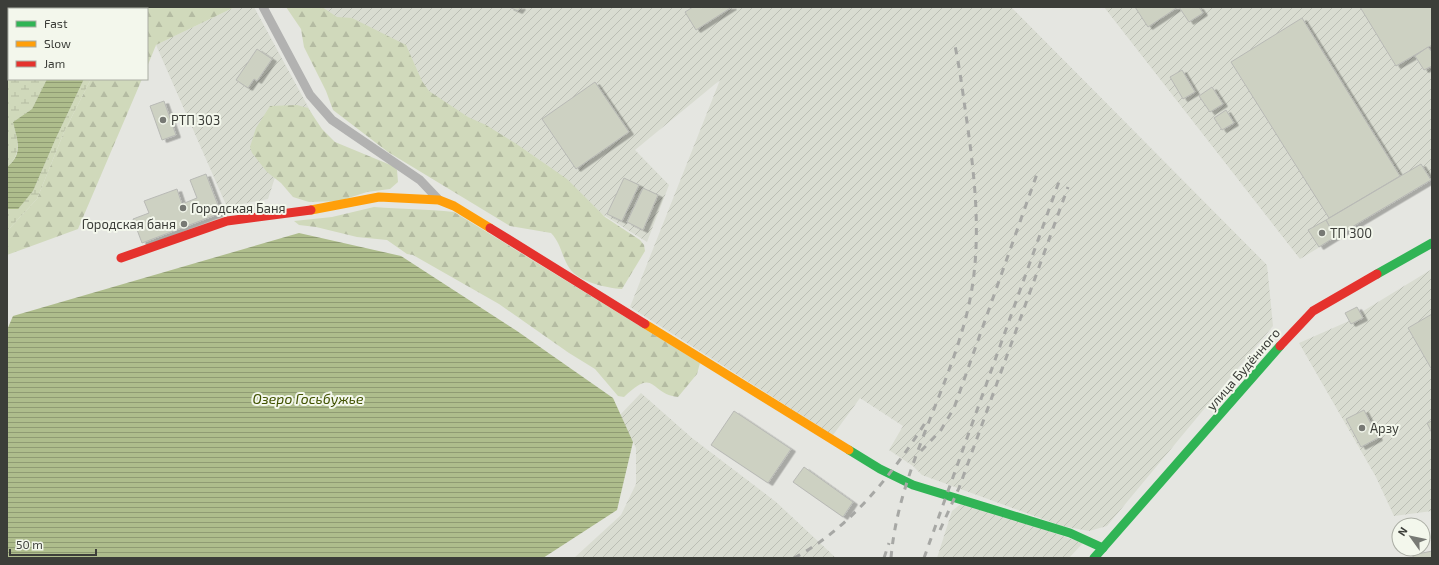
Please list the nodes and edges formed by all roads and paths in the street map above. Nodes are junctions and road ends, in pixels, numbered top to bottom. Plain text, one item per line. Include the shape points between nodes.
1 (263, 7) edge
2 (439, 200) junction
3 (1432, 243) edge
4 (120, 258) dead end
5 (1103, 548) junction
6 (1094, 558) edge

1 - 2 street via 310,95 332,120 420,180
2 - 4 street via 379,197 327,208 227,221
2 - 5 street via 454,206 880,469 913,485 1070,533
3 - 5 street, улица Будённого via 1313,311
5 - 6 street, улица Будённого

